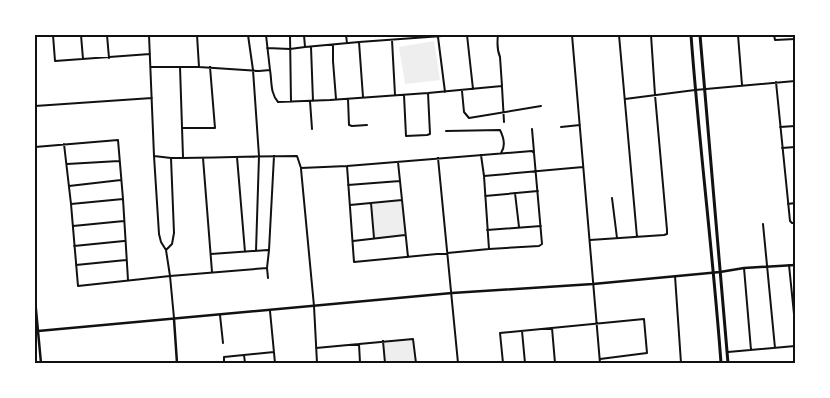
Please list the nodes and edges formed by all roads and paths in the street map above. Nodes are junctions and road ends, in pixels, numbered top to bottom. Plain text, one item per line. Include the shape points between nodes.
1 (53, 35) edge
2 (81, 35) edge
3 (107, 35) edge
4 (149, 35) edge
5 (197, 35) edge
6 (248, 35) edge
7 (266, 35) edge
8 (290, 35) edge
9 (304, 35) edge
10 (346, 35) edge
11 (456, 35) edge
12 (467, 35) edge
13 (498, 35) edge
14 (572, 35) edge
15 (619, 35) edge
16 (651, 35) edge
17 (691, 35) edge
18 (700, 35) edge
19 (738, 35) edge
20 (774, 35) edge
21 (438, 37) junction
22 (795, 39) edge
23 (392, 40) junction
24 (360, 42) junction
25 (347, 44) junction
26 (333, 45) junction
27 (305, 47) junction
28 (311, 47) junction
29 (267, 48) junction
30 (290, 49) junction
31 (150, 54) junction
32 (109, 58) junction
33 (82, 59) junction
34 (151, 67) junction
35 (180, 67) junction
36 (199, 67) junction
37 (210, 67) junction
38 (253, 70) junction
39 (270, 70) junction
40 (795, 81) edge
41 (776, 82) junction
42 (742, 85) junction
43 (502, 86) junction
44 (473, 90) junction
45 (695, 90) junction
46 (705, 90) junction
47 (462, 91) junction
48 (445, 92) junction
49 (428, 93) junction
50 (404, 95) junction
51 (655, 95) junction
52 (395, 96) junction
53 (363, 97) junction
54 (152, 98) junction
55 (348, 98) junction
56 (338, 99) junction
57 (625, 99) junction
58 (311, 101) junction
59 (291, 102) junction
60 (35, 106) edge
61 (541, 106) dead end
62 (503, 112) junction
63 (504, 122) dead end
64 (367, 125) dead end
65 (580, 125) junction
66 (795, 126) edge
67 (561, 127) dead end
68 (780, 127) junction
69 (182, 128) junction
70 (312, 129) dead end
71 (532, 129) dead end
72 (446, 131) dead end
73 (64, 144) junction
74 (35, 147) edge
75 (795, 147) edge
76 (782, 148) junction
77 (534, 152) junction
78 (501, 153) junction
79 (481, 155) junction
80 (154, 156) junction
81 (237, 156) junction
82 (260, 156) junction
83 (274, 156) junction
84 (171, 158) junction
85 (183, 158) junction
86 (203, 158) junction
87 (438, 158) junction
88 (120, 161) junction
89 (398, 162) junction
90 (66, 164) junction
91 (347, 166) junction
92 (583, 167) junction
93 (301, 168) junction
94 (536, 171) junction
95 (484, 176) junction
96 (122, 180) junction
97 (400, 181) junction
98 (348, 185) junction
99 (69, 186) junction
100 (538, 191) junction
101 (515, 193) junction
102 (485, 196) junction
103 (612, 198) dead end
104 (123, 199) junction
105 (402, 200) junction
106 (371, 203) junction
107 (795, 203) edge
108 (71, 204) junction
109 (788, 204) junction
110 (350, 205) junction
111 (124, 221) junction
112 (795, 223) edge
113 (763, 224) dead end
114 (73, 226) junction
115 (541, 226) junction
116 (519, 227) junction
117 (487, 230) junction
118 (406, 235) junction
119 (637, 237) junction
120 (374, 238) junction
121 (617, 238) junction
122 (353, 240) junction
123 (590, 240) junction
124 (125, 241) junction
125 (74, 246) junction
126 (489, 249) junction
127 (166, 250) junction
128 (269, 250) junction
129 (256, 251) junction
130 (245, 252) junction
131 (211, 254) junction
132 (448, 254) junction
133 (408, 257) junction
134 (126, 260) junction
135 (76, 265) junction
136 (789, 265) junction
137 (795, 265) edge
138 (767, 266) junction
139 (267, 268) junction
140 (744, 268) junction
141 (212, 272) junction
142 (714, 272) junction
143 (720, 272) junction
144 (170, 276) junction
145 (675, 276) junction
146 (268, 278) dead end
147 (128, 280) junction
148 (593, 284) junction
149 (452, 293) junction
150 (35, 299) edge
151 (314, 306) junction
152 (270, 310) junction
153 (220, 314) junction
154 (174, 319) junction
155 (597, 324) junction
156 (795, 324) edge
157 (552, 328) junction
158 (522, 331) junction
159 (37, 332) edge
160 (383, 341) junction
161 (223, 343) dead end
162 (359, 344) junction
163 (795, 346) edge
164 (316, 348) junction
165 (775, 348) junction
166 (751, 350) junction
167 (274, 352) junction
168 (727, 352) junction
169 (244, 355) junction
170 (600, 359) junction
171 (41, 363) edge
172 (177, 363) edge
173 (224, 363) edge
174 (245, 363) edge
175 (276, 363) edge
176 (317, 363) edge
177 (360, 363) edge
178 (385, 363) edge
179 (416, 363) edge
180 (458, 363) edge
181 (503, 363) edge
182 (525, 363) edge
183 (556, 363) edge
184 (600, 363) edge
185 (681, 363) edge
186 (721, 363) edge
187 (728, 363) edge

1 - 33 street via 55,61
2 - 33 street
3 - 32 street
4 - 31 street
5 - 36 street
6 - 38 street
7 - 29 street
8 - 30 street
9 - 27 street
10 - 25 street
11 - 21 street
12 - 44 street
13 - 43 street
14 - 65 street
15 - 57 street
16 - 51 street
17 - 45 main road
18 - 46 main road
19 - 42 street
20 - 22 street via 775,40
21 - 23 street
21 - 48 street
23 - 24 street
23 - 52 street
24 - 25 street
24 - 53 street
25 - 26 street
26 - 28 street
26 - 56 street
27 - 28 street
27 - 30 street
28 - 58 street
29 - 30 street
29 - 39 street
30 - 59 street
31 - 32 street
31 - 34 street
32 - 33 street
34 - 35 street
34 - 54 street
35 - 36 street
35 - 69 street
36 - 37 street
37 - 38 street
37 - 69 street via 215,128
38 - 39 street
38 - 82 street
39 - 59 street via 276,100
40 - 41 street
41 - 42 street
41 - 68 street
42 - 46 street
43 - 44 street
43 - 62 street
44 - 47 street
45 - 46 street
45 - 51 street
45 - 142 main road
46 - 143 main road
47 - 48 street
47 - 62 street via 464,112 468,118
48 - 49 street
49 - 50 street
49 - 50 street via 430,134 427,135 406,136
50 - 52 street
51 - 57 street
51 - 119 street via 667,230 664,235
52 - 53 street
53 - 55 street
54 - 60 street
54 - 80 street
55 - 56 street
55 - 64 street via 349,125
56 - 58 street
57 - 119 street
58 - 59 street
58 - 70 street
61 - 62 street
62 - 63 street
65 - 67 street
65 - 92 street
66 - 68 street
68 - 76 street
69 - 85 street
71 - 77 street
72 - 78 street via 500,130 504,138
73 - 74 street
73 - 88 street via 118,140
73 - 90 street
75 - 76 street
76 - 109 street
77 - 78 street
77 - 94 street
78 - 79 street
79 - 87 street
79 - 95 street
80 - 84 street
80 - 127 street via 159,234
81 - 82 street
81 - 86 street
81 - 130 street
82 - 83 street
82 - 129 street
83 - 93 street via 297,156
83 - 128 street
84 - 85 street
84 - 127 street via 174,233 172,244
85 - 86 street
86 - 131 street
87 - 89 street
87 - 132 street
88 - 90 street
88 - 96 street
89 - 91 street
89 - 97 street
90 - 99 street
91 - 93 street
91 - 98 street
92 - 94 street
92 - 123 street
93 - 151 street
94 - 95 street
94 - 100 street
95 - 102 street
96 - 99 street
96 - 104 street
97 - 98 street
97 - 105 street
98 - 110 street
99 - 108 street
100 - 101 street
100 - 115 street
101 - 102 street
101 - 116 street
102 - 117 street
103 - 121 street
104 - 108 street
104 - 111 street
105 - 106 street
105 - 118 street
106 - 110 street
106 - 120 street
107 - 109 street
108 - 114 street
109 - 112 street via 791,222
110 - 122 street
111 - 114 street
111 - 124 street
113 - 138 street
114 - 125 street
115 - 116 street
115 - 126 street via 543,242 540,246
116 - 117 street
117 - 126 street
118 - 120 street
118 - 133 street
119 - 121 street
120 - 122 street
121 - 123 street
122 - 133 street via 354,262
123 - 148 street
124 - 125 street
124 - 134 street
125 - 135 street
126 - 132 street
127 - 144 street
128 - 129 street
128 - 139 street
129 - 130 street
130 - 131 street
131 - 141 street
132 - 133 street
132 - 149 street
134 - 135 street
134 - 147 street
135 - 147 street via 78,286
136 - 137 street
136 - 138 street
136 - 156 street
138 - 140 street
138 - 165 street
139 - 141 street
139 - 146 street
140 - 143 street
140 - 166 street
141 - 144 street
142 - 143 street
142 - 145 street
142 - 186 main road
143 - 168 main road
144 - 147 street
144 - 154 street
145 - 148 street
145 - 185 street
148 - 149 street
148 - 155 street
149 - 151 street
149 - 180 street
150 - 159 street
151 - 152 street
151 - 164 street
152 - 153 street
152 - 167 street
153 - 154 street
153 - 161 street
154 - 159 street
154 - 172 street
155 - 157 street
155 - 170 street
155 - 170 street via 644,319 647,354
157 - 158 street
157 - 183 street
158 - 181 street via 500,333
158 - 182 street
159 - 171 street
160 - 162 street
160 - 178 street
160 - 179 street via 413,339
162 - 164 street
162 - 177 street
163 - 165 street
164 - 176 street
165 - 166 street
166 - 168 street
167 - 169 street
167 - 175 street
168 - 187 main road
169 - 173 street via 224,357
169 - 174 street
170 - 184 street

